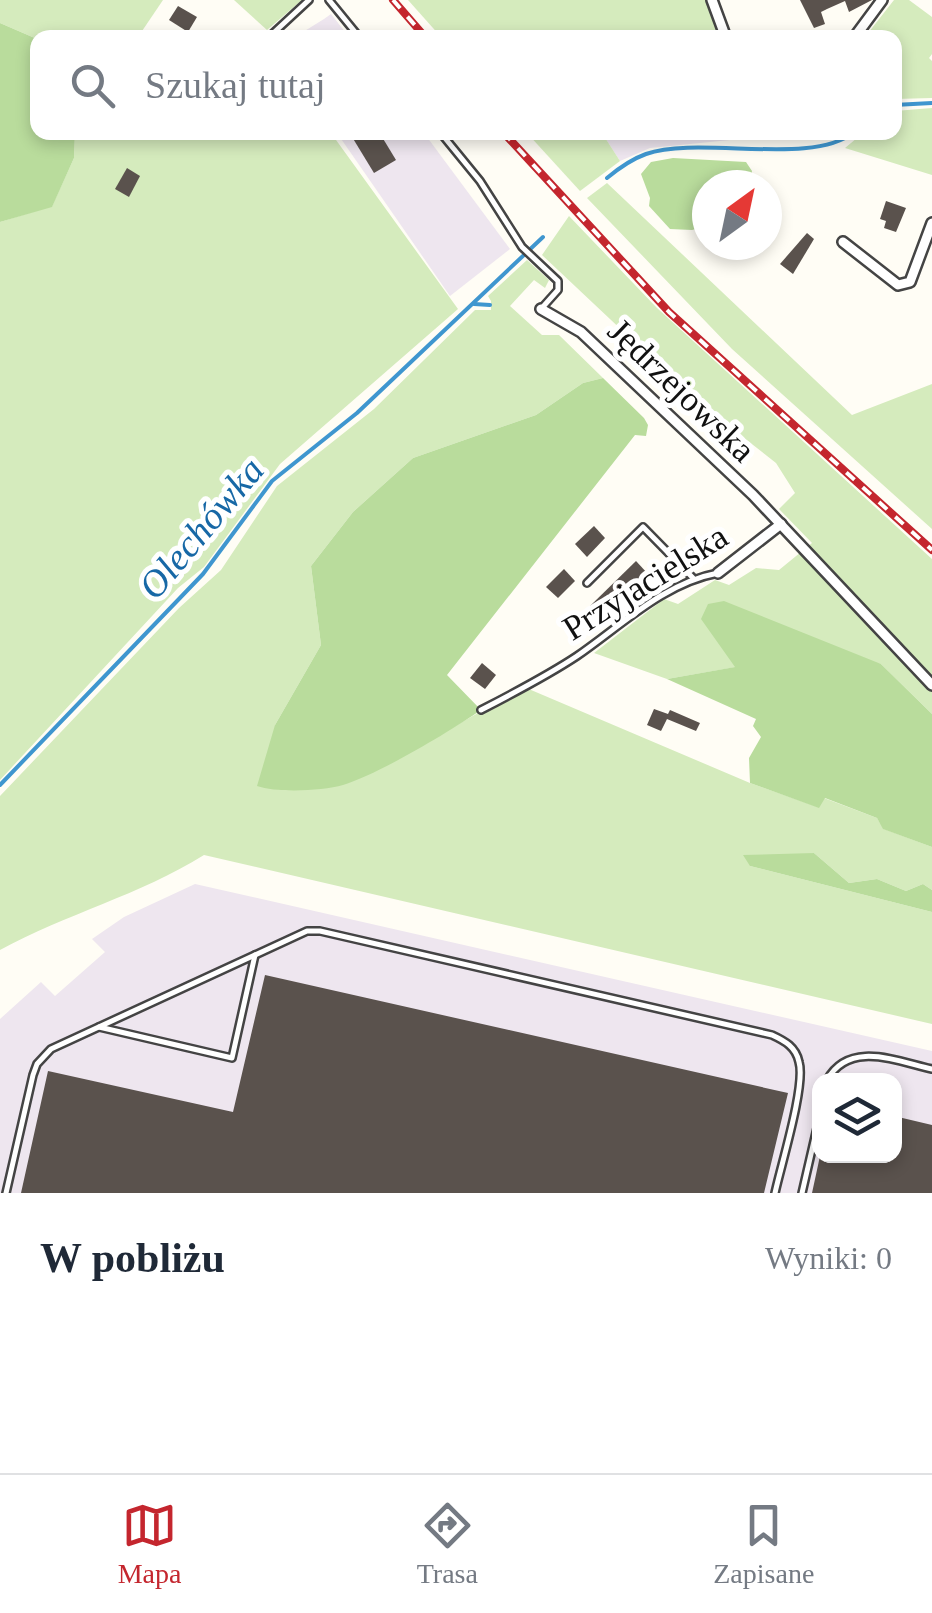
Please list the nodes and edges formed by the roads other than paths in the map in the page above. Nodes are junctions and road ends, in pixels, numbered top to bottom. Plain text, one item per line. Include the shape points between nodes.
1 (309, 0) edge
2 (329, 0) edge
3 (712, 0) edge
4 (882, 0) edge
5 (277, 30) edge
6 (353, 30) edge
7 (723, 30) edge
8 (860, 30) edge
9 (447, 140) edge
10 (932, 223) edge
11 (843, 242) dead end
12 (541, 309) joint
13 (781, 524) junction
14 (718, 573) joint
15 (693, 578) junction
16 (587, 583) dead end
17 (932, 685) edge
18 (481, 710) dead end
19 (254, 956) junction
20 (99, 1027) junction
21 (932, 1069) edge
22 (831, 1073) edge
23 (812, 1150) edge
24 (4, 1183) edge
25 (6, 1193) edge
26 (775, 1193) edge
27 (802, 1193) edge

1 - 5 lane
2 - 6 lane
3 - 7 street
4 - 8 street
9 - 12 lane, Jędrzejowska via 522,247 560,284
10 - 11 street via 905,285
12 - 13 street, Jędrzejowska via 581,332
13 - 14 street, Przyjacielska
13 - 17 street, Jędrzejowska
14 - 15 lane, Przyjacielska
15 - 16 lane via 643,527
15 - 18 lane, Przyjacielska via 573,659
19 - 20 lane
19 - 20 lane via 232,1058
19 - 26 lane via 320,931 772,1035 795,1050 800,1076
20 - 24 lane via 51,1049 37,1064
21 - 22 lane via 861,1055
23 - 27 lane
24 - 25 lane

